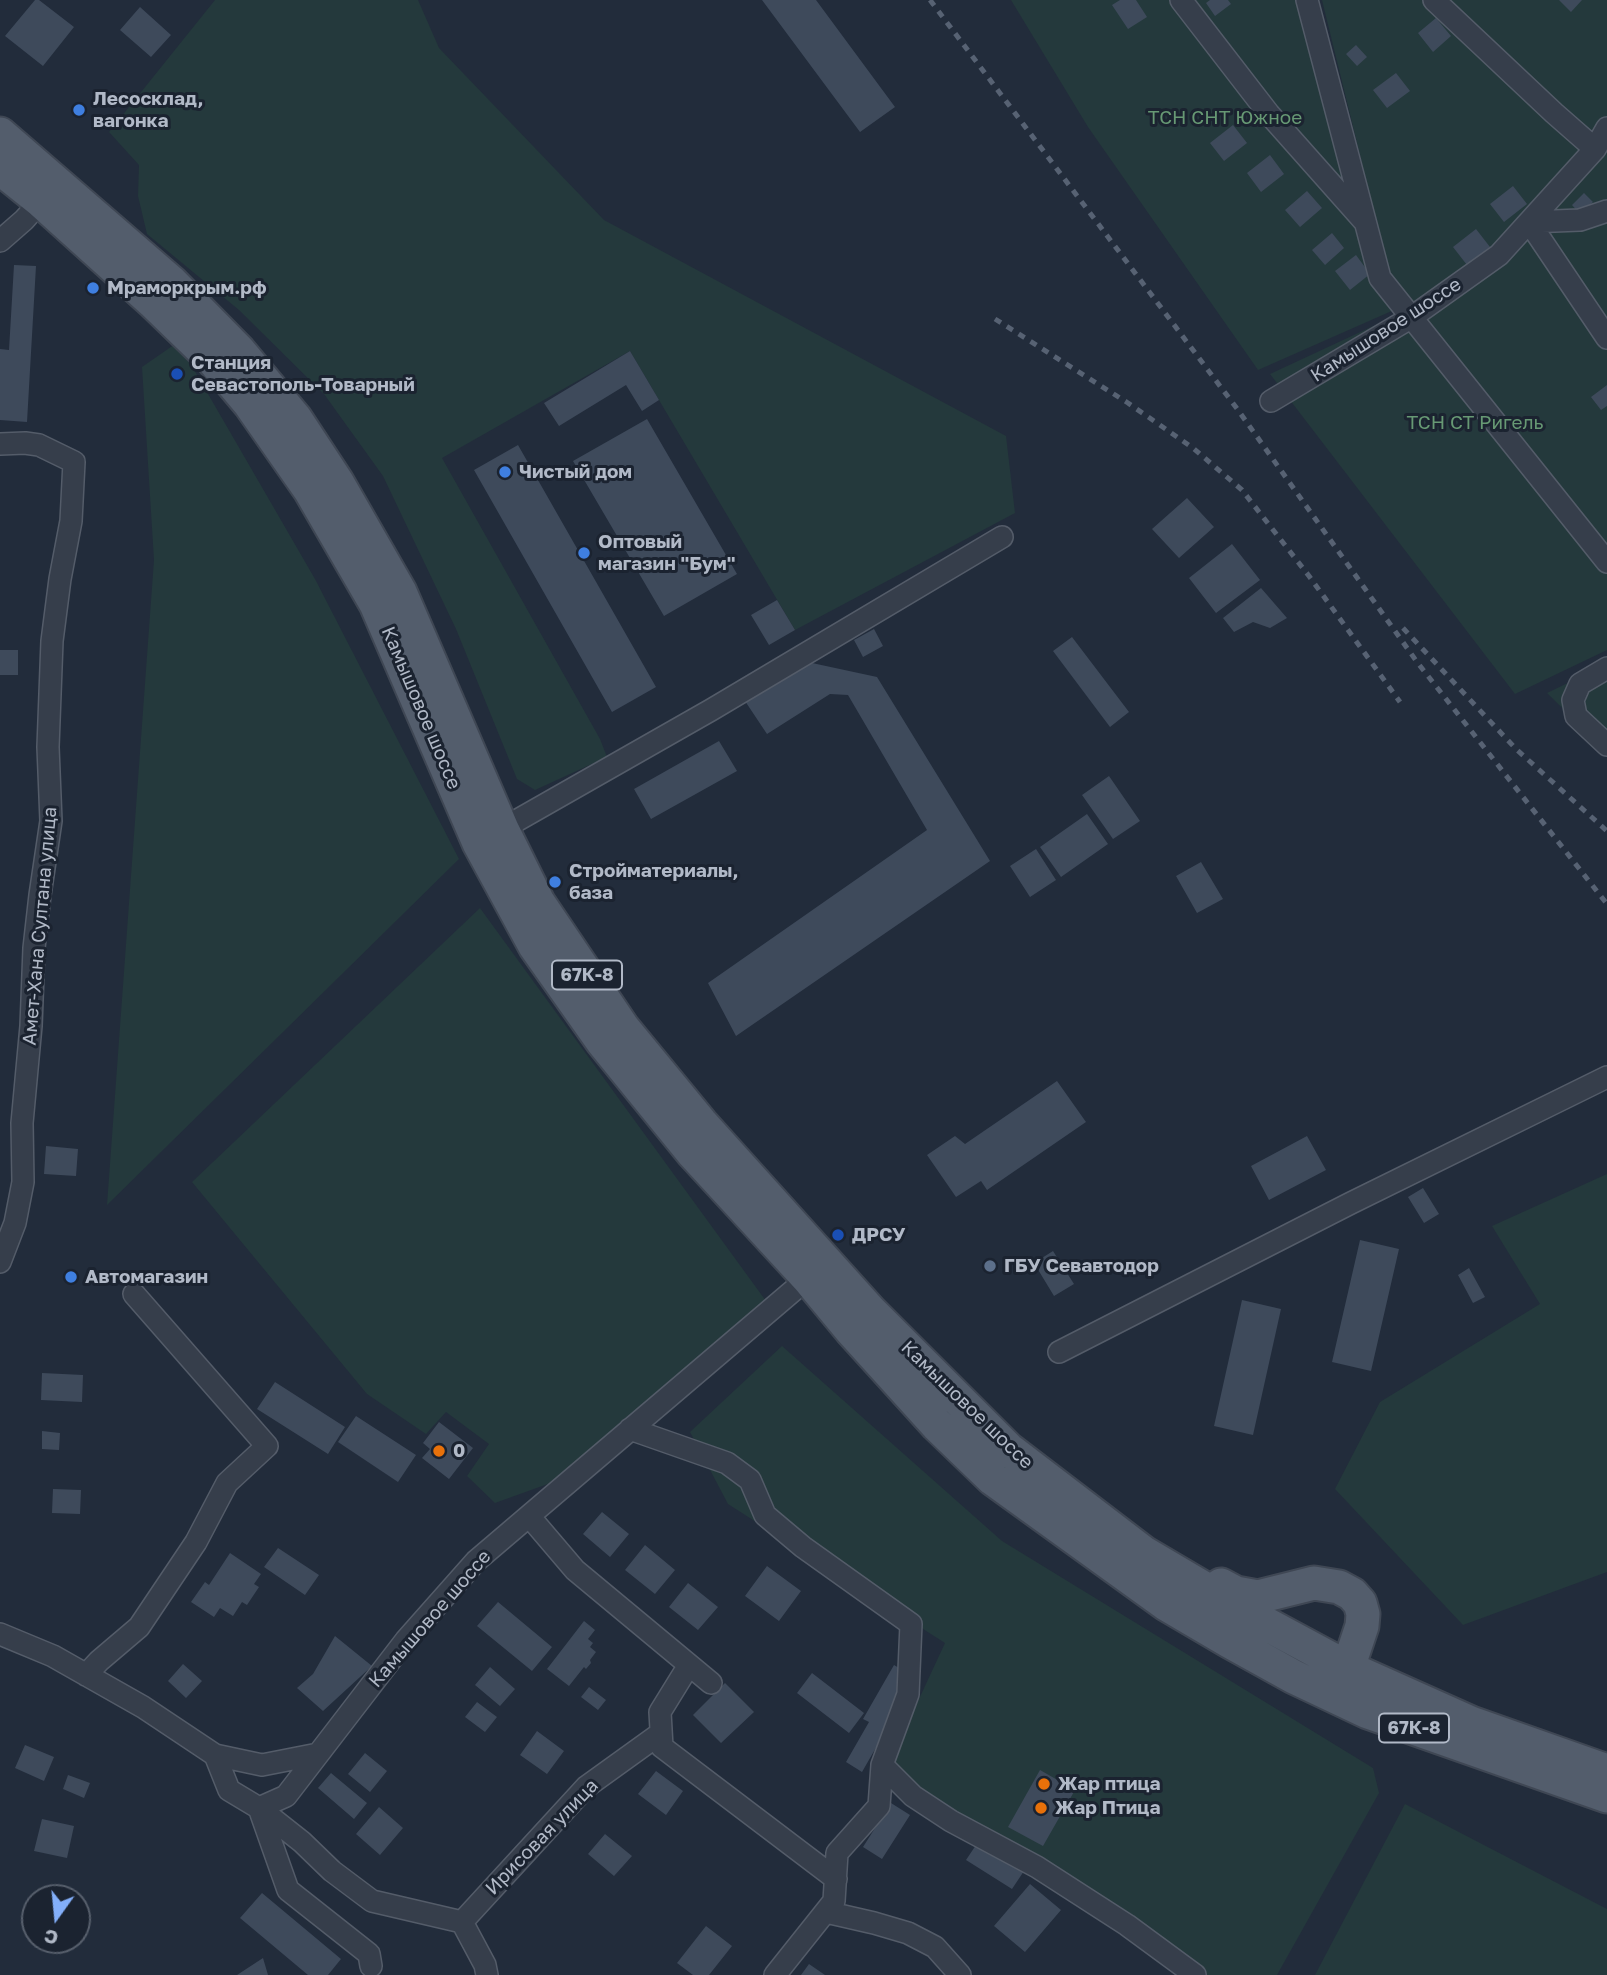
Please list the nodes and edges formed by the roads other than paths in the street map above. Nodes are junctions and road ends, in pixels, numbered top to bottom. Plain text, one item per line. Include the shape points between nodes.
1 (1181, 0) edge
2 (1307, 0) edge
3 (1434, 0) edge
4 (1607, 128) edge
5 (0, 134) edge
6 (1595, 149) junction
7 (0, 168) edge
8 (41, 201) junction
9 (1607, 211) edge
10 (1529, 222) junction
11 (1367, 225) junction
12 (0, 241) edge
13 (1412, 317) junction
14 (1607, 338) edge
15 (1272, 401) dead end
16 (0, 444) edge
17 (1002, 537) dead end
18 (1607, 562) edge
19 (1607, 668) edge
20 (1607, 745) edge
21 (502, 830) junction
22 (1607, 1077) edge
23 (0, 1262) edge
24 (808, 1278) junction
25 (134, 1294) dead end
26 (1059, 1352) dead end
27 (631, 1429) junction
28 (529, 1516) junction
29 (1144, 1553) junction
30 (0, 1633) edge
31 (1229, 1641) junction
32 (689, 1665) junction
33 (1348, 1668) junction
34 (86, 1675) junction
35 (711, 1684) dead end
36 (661, 1733) junction
37 (318, 1754) junction
38 (215, 1755) junction
39 (882, 1765) junction
40 (1607, 1771) edge
41 (1607, 1796) edge
42 (259, 1808) junction
43 (836, 1879) junction
44 (826, 1912) junction
45 (462, 1922) junction
46 (371, 1966) dead end
47 (486, 1975) edge
48 (775, 1975) edge
49 (960, 1975) edge
50 (1195, 1975) edge

1 - 11 street via 1269,114
2 - 11 street
3 - 6 street
4 - 6 street, Камышовое шоссе
5 - 21 main road, Камышовое шоссе / 67К-8 via 172,283 239,351 295,418 400,592
6 - 10 street, Камышовое шоссе
7 - 8 main road, Камышовое шоссе / 67К-8
8 - 12 street
8 - 24 main road, Камышовое шоссе / 67К-8 via 213,360 250,404 310,490 376,604 479,843 535,946 602,1041 668,1123
9 - 10 street via 1580,220
10 - 13 street, Камышовое шоссе via 1499,255
10 - 14 street
11 - 13 street via 1380,278
13 - 15 street, Камышовое шоссе
13 - 18 street
16 - 23 street, Амет-Хана Султана улица via 39,445 74,462 71,521 52,640 51,821 34,948 22,1123 23,1182 15,1223
17 - 21 street
19 - 20 street via 1580,684 1573,700 1576,716
21 - 29 main road, Камышовое шоссе / 67К-8 via 538,902 578,962 623,1028 701,1123 951,1394 1008,1449
22 - 26 street
24 - 27 street, Камышовое шоссе
24 - 31 main road, Камышовое шоссе / 67К-8 via 937,1425 993,1479 1166,1604
25 - 34 street via 267,1446 227,1483 139,1627
27 - 28 street, Камышовое шоссе
27 - 39 street via 727,1463 750,1480 765,1516 911,1624 908,1694
28 - 32 street via 575,1570
28 - 37 street, Камышовое шоссе via 458,1581
29 - 33 main road, Камышовое шоссе / 67К-8
29 - 33 main road via 1182,1564 1247,1596 1271,1595 1314,1583 1352,1594 1363,1614
30 - 34 street
31 - 33 main road via 1326,1682 1341,1677
31 - 41 main road, Камышовое шоссе / 67К-8 via 1368,1712
32 - 35 street
32 - 36 street via 660,1712
33 - 40 main road, Камышовое шоссе / 67К-8 via 1471,1723
34 - 38 street
36 - 43 street via 662,1747
36 - 45 street, Ирисовая улица via 586,1787
37 - 38 street via 262,1765
37 - 42 street, Камышовое шоссе via 286,1796
38 - 42 street via 229,1790
39 - 43 street via 879,1807 837,1853
39 - 50 street via 913,1796 1037,1867
42 - 45 street via 372,1901
42 - 46 street via 288,1890 369,1954
43 - 44 street via 834,1901
44 - 48 street
44 - 49 street via 908,1933 935,1947
45 - 47 street

